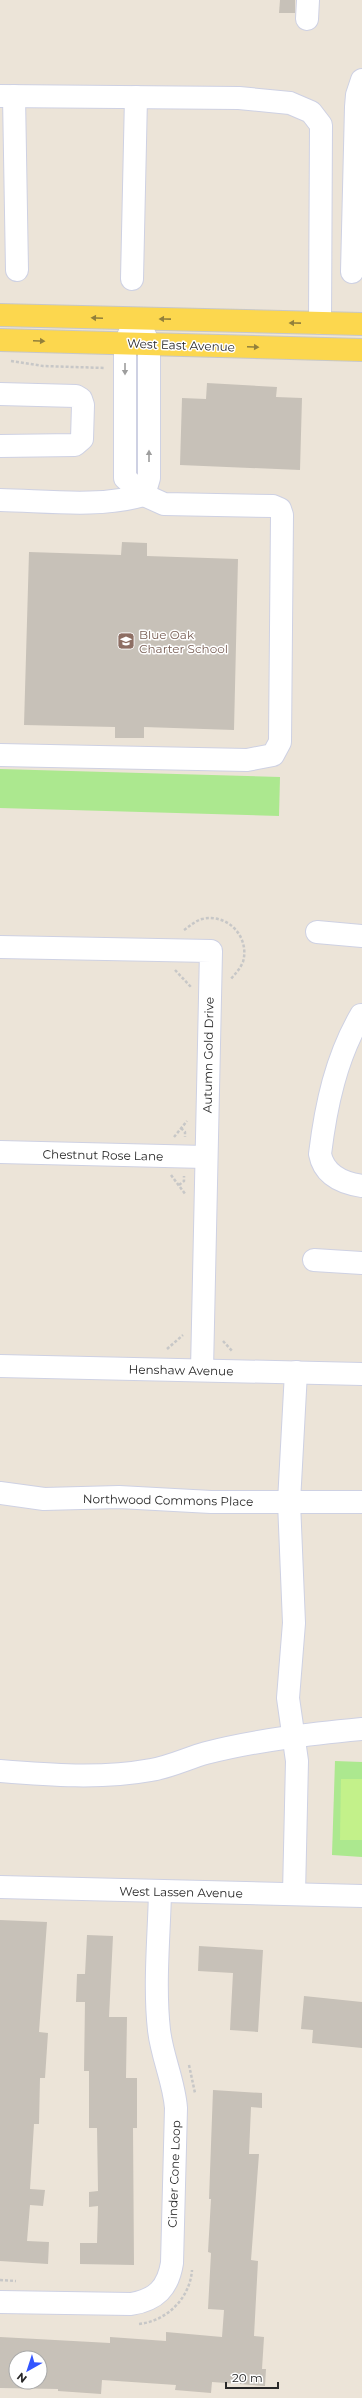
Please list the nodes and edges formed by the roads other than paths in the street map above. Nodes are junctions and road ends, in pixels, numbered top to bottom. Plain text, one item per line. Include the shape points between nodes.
1 (362, 80) edge
2 (7, 96) edge
3 (136, 97) junction
4 (17, 270) dead end
5 (352, 272) dead end
6 (132, 279) dead end
7 (0, 315) edge
8 (136, 319) junction
9 (320, 323) junction
10 (362, 324) edge
11 (125, 344) junction
12 (149, 344) junction
13 (3, 350) edge
14 (362, 350) edge
15 (0, 394) edge
16 (0, 446) edge
17 (144, 495) junction
18 (0, 500) edge
19 (0, 755) edge
20 (317, 932) dead end
21 (362, 936) edge
22 (0, 947) edge
23 (361, 1015) edge
24 (0, 1152) edge
25 (206, 1157) junction
26 (362, 1186) edge
27 (314, 1260) dead end
28 (362, 1263) edge
29 (0, 1366) edge
30 (202, 1370) junction
31 (296, 1372) junction
32 (362, 1374) edge
33 (0, 1494) edge
34 (289, 1502) junction
35 (362, 1502) edge
36 (362, 1729) edge
37 (294, 1737) junction
38 (0, 1771) edge
39 (0, 1887) edge
40 (160, 1892) junction
41 (294, 1894) junction
42 (362, 1896) edge
43 (0, 2302) edge

1 - 5 street via 356,107
2 - 3 street
2 - 4 street
3 - 6 street
3 - 9 street via 239,98 290,103 311,112 321,124
8 -> 7 main road, West East Avenue
9 -> 8 main road, West East Avenue
8 - 11 street
8 - 12 street
9 - 10 main road, West East Avenue
11 - 12 main road, West East Avenue
13 -> 11 main road, West East Avenue
11 -> 17 street via 125,478
12 -> 14 main road, West East Avenue
17 -> 12 street via 149,478
15 - 16 street via 76,396 81,399 83,405 82,439 75,445
17 - 18 street via 95,503
17 - 19 street via 164,504 273,506 280,509 280,742 273,755 247,760
20 - 21 street
22 - 25 street, Autumn Gold Drive via 211,951
23 - 26 street via 339,1062 329,1100 320,1154 330,1174
24 - 25 street, Chestnut Rose Lane
25 - 30 street, Autumn Gold Drive
27 - 28 street
29 - 30 street, Henshaw Avenue
30 - 31 street, Henshaw Avenue
31 - 32 street, Henshaw Avenue
31 - 34 street
33 - 34 street, Northwood Commons Place via 44,1499 136,1497 211,1502
34 - 35 street, Northwood Commons Place
34 - 37 street via 294,1605 288,1698
36 - 37 street
37 - 38 street via 211,1752 164,1767 138,1772 76,1775
37 - 41 street via 297,1761
39 - 40 street, West Lassen Avenue
40 - 41 street, West Lassen Avenue
40 - 43 street, Cinder Cone Loop via 158,2018 160,2041 174,2086 176,2108 172,2263 168,2282 154,2297 145,2302 131,2304
41 - 42 street, West Lassen Avenue

